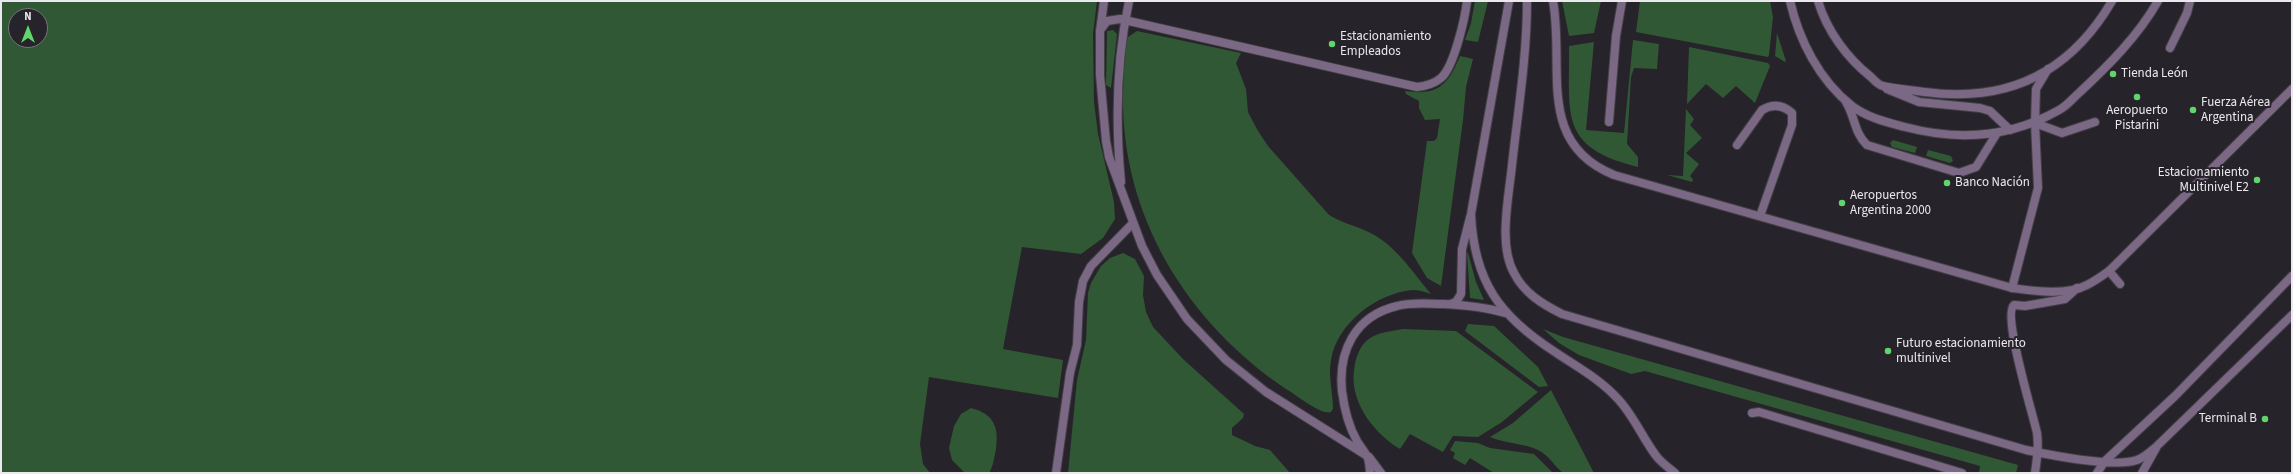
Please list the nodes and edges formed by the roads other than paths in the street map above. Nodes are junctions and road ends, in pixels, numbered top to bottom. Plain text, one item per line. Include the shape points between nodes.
1 (1104, 1) edge
2 (1129, 1) edge
3 (1467, 1) edge
4 (1509, 1) edge
5 (1527, 1) edge
6 (1552, 1) edge
7 (1622, 1) edge
8 (1790, 1) edge
9 (1818, 1) edge
10 (2112, 1) edge
11 (2158, 1) edge
12 (2190, 1) edge
13 (1125, 20) junction
14 (1100, 31) junction
15 (2170, 48) dead end
16 (2048, 69) junction
17 (1881, 86) junction
18 (2292, 89) edge
19 (1844, 99) junction
20 (1609, 122) dead end
21 (2035, 122) junction
22 (2095, 122) dead end
23 (2010, 130) junction
24 (1998, 133) junction
25 (1737, 145) dead end
26 (1123, 195) junction
27 (1471, 214) junction
28 (1760, 216) junction
29 (1133, 223) junction
30 (2109, 271) junction
31 (2292, 276) edge
32 (2120, 284) dead end
33 (2012, 288) junction
34 (2077, 288) junction
35 (1451, 304) junction
36 (1506, 312) junction
37 (2292, 315) edge
38 (1752, 413) dead end
39 (2157, 446) junction
40 (2038, 452) junction
41 (1369, 457) junction
42 (2105, 461) junction
43 (1056, 473) edge
44 (1370, 473) edge
45 (1381, 473) edge
46 (1675, 473) edge
47 (1962, 473) edge
48 (2035, 473) edge
49 (2097, 473) edge
50 (2142, 473) edge

1 - 14 street
2 - 13 street
3 - 13 street via 1448,68 1440,78 1425,86 1410,86
4 - 27 street
5 - 40 street via 1506,241 1513,272 1534,298 1580,321
6 - 28 street via 1558,42 1558,109 1562,124 1578,153 1588,162 1614,175
7 - 20 street via 1616,36
8 - 19 street via 1799,32 1810,56
9 - 17 street via 1842,48
10 - 16 street via 2082,43
11 - 21 street via 2144,24 2098,75 2061,109
12 - 15 street
13 - 14 street via 1114,18 1107,21
13 - 26 street via 1118,60 1116,116
14 - 26 street via 1103,126 1109,158
16 - 17 street via 2010,88 1980,94 1950,95
16 - 21 street via 2036,90
17 - 23 street via 1919,102 1990,111
18 - 30 street
19 - 24 street via 1876,119 1926,132 1966,136
19 - 24 street via 1852,113 1860,139 1867,145 1959,172 1976,167
21 - 22 street via 2062,133
21 - 23 street
21 - 33 street via 2038,188
23 - 24 street
25 - 28 street via 1762,110 1767,107 1774,105 1787,108 1792,113 1792,126
26 - 29 street
27 - 35 street via 1462,249 1461,294 1456,302
27 - 36 street via 1474,247 1483,277 1491,294
28 - 33 street
29 - 41 street via 1157,275 1187,319 1226,360 1266,392
29 - 43 street via 1091,266 1083,281 1077,344 1070,373
30 - 32 street
30 - 34 street via 2086,286
31 - 42 street via 2175,396
33 - 34 street via 2042,291
34 - 40 street via 2065,299 2012,306 2012,330 2037,434
35 - 36 street
35 - 41 street via 1397,306 1361,326 1348,343 1342,363 1342,393 1357,441
36 - 46 street via 1554,352 1582,368 1619,399 1658,457
37 - 39 street
38 - 47 street via 1759,412
39 - 42 street via 2139,460 2124,463
39 - 50 street
40 - 42 street
40 - 48 street
41 - 44 street
41 - 45 street
42 - 49 street

